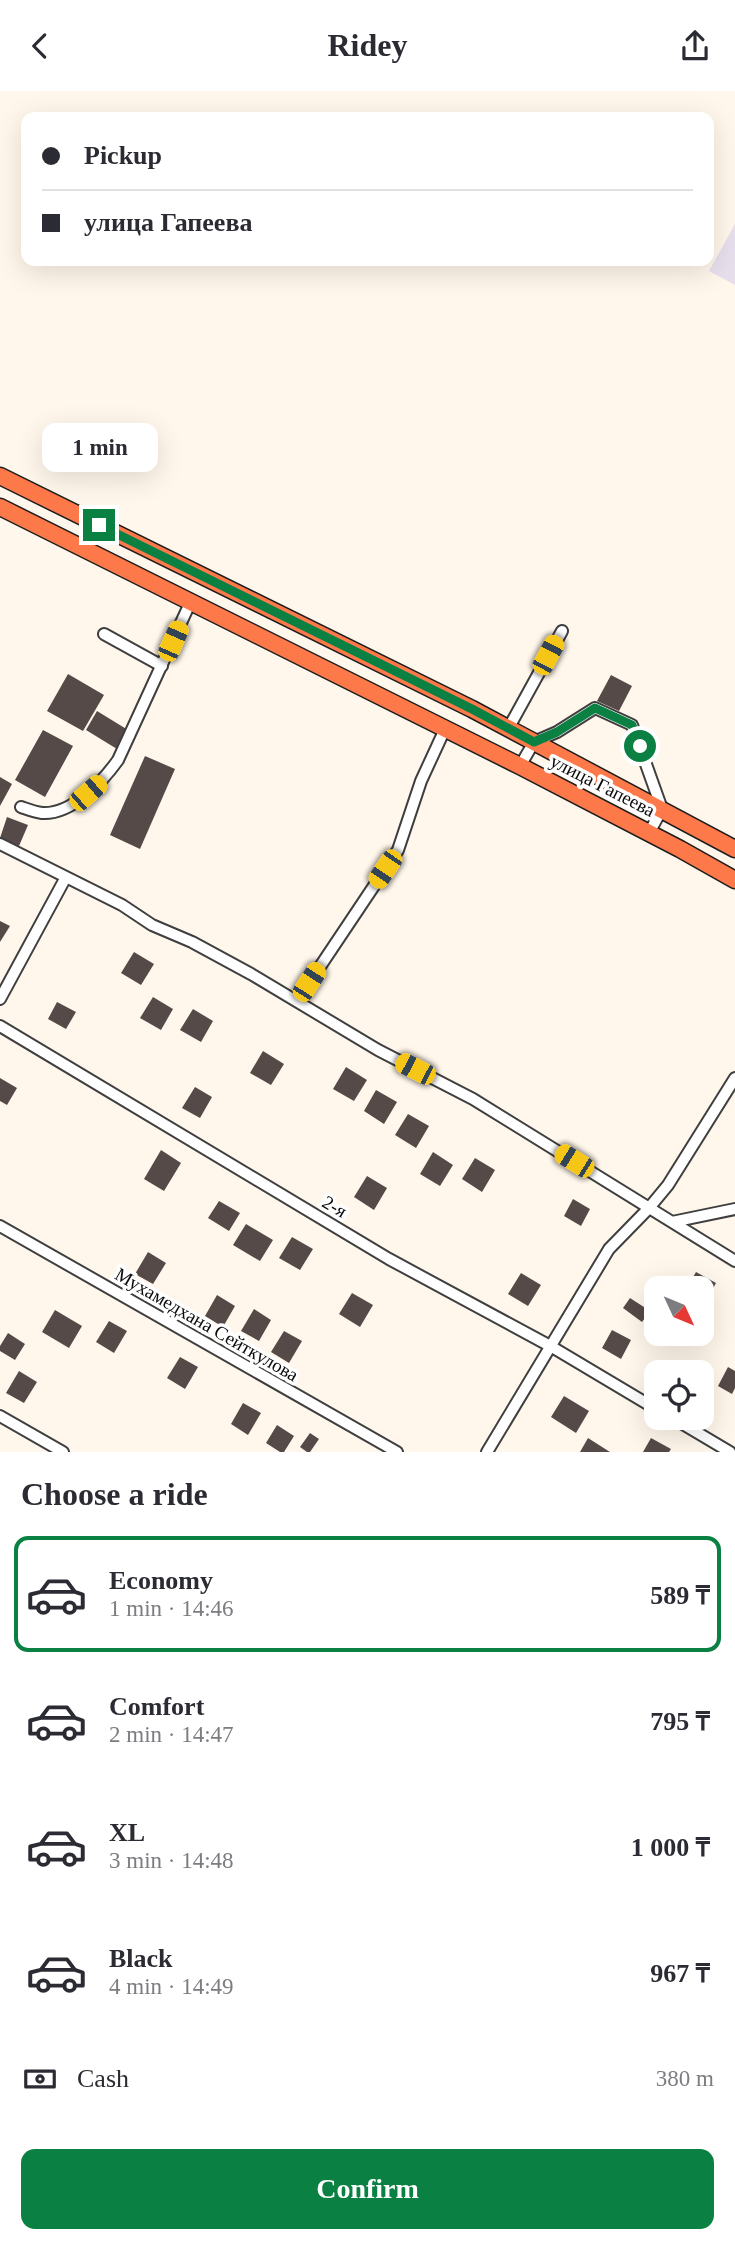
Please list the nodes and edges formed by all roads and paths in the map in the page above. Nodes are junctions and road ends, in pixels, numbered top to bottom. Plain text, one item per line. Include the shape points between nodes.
1 (0, 476) edge
2 (0, 507) edge
3 (191, 601) junction
4 (562, 631) dead end
5 (104, 634) dead end
6 (162, 666) junction
7 (445, 729) junction
8 (508, 729) junction
9 (534, 742) junction
10 (520, 766) junction
11 (21, 807) dead end
12 (662, 809) junction
13 (649, 833) junction
14 (0, 844) edge
15 (735, 849) edge
16 (66, 877) junction
17 (735, 880) edge
18 (0, 999) edge
19 (297, 1001) junction
20 (0, 1026) edge
21 (735, 1079) edge
22 (649, 1208) junction
23 (735, 1209) edge
24 (672, 1222) junction
25 (0, 1226) edge
26 (735, 1261) edge
27 (552, 1347) junction
28 (644, 1402) edge
29 (0, 1416) edge
30 (694, 1430) edge
31 (63, 1452) edge
32 (397, 1452) edge
33 (487, 1452) edge
34 (733, 1452) edge

1 - 8 highway, улица Гапеева
2 - 3 highway, улица Гапеева
3 - 6 street
3 - 7 highway, улица Гапеева
4 - 8 street
5 - 6 street
6 - 11 street via 118,760 104,779 58,810 43,813
7 - 10 highway, улица Гапеева
7 - 19 street via 421,781 398,850
8 - 9 highway, улица Гапеева
9 - 10 street
9 - 12 highway, улица Гапеева
9 - 12 street via 595,708 632,725
10 - 13 highway, улица Гапеева
12 - 13 street
12 - 15 highway, улица Гапеева
13 - 17 highway, улица Гапеева
14 - 16 street
16 - 18 street
16 - 19 street
19 - 22 street via 473,1099
20 - 27 street, 2-я via 389,1259
21 - 22 street via 681,1167
22 - 24 street
22 - 27 street via 609,1249
23 - 24 street
24 - 26 street
25 - 32 street, Мухамедхана Сейткулова
27 - 28 street, 2-я
27 - 33 street
29 - 31 street
30 - 34 street

